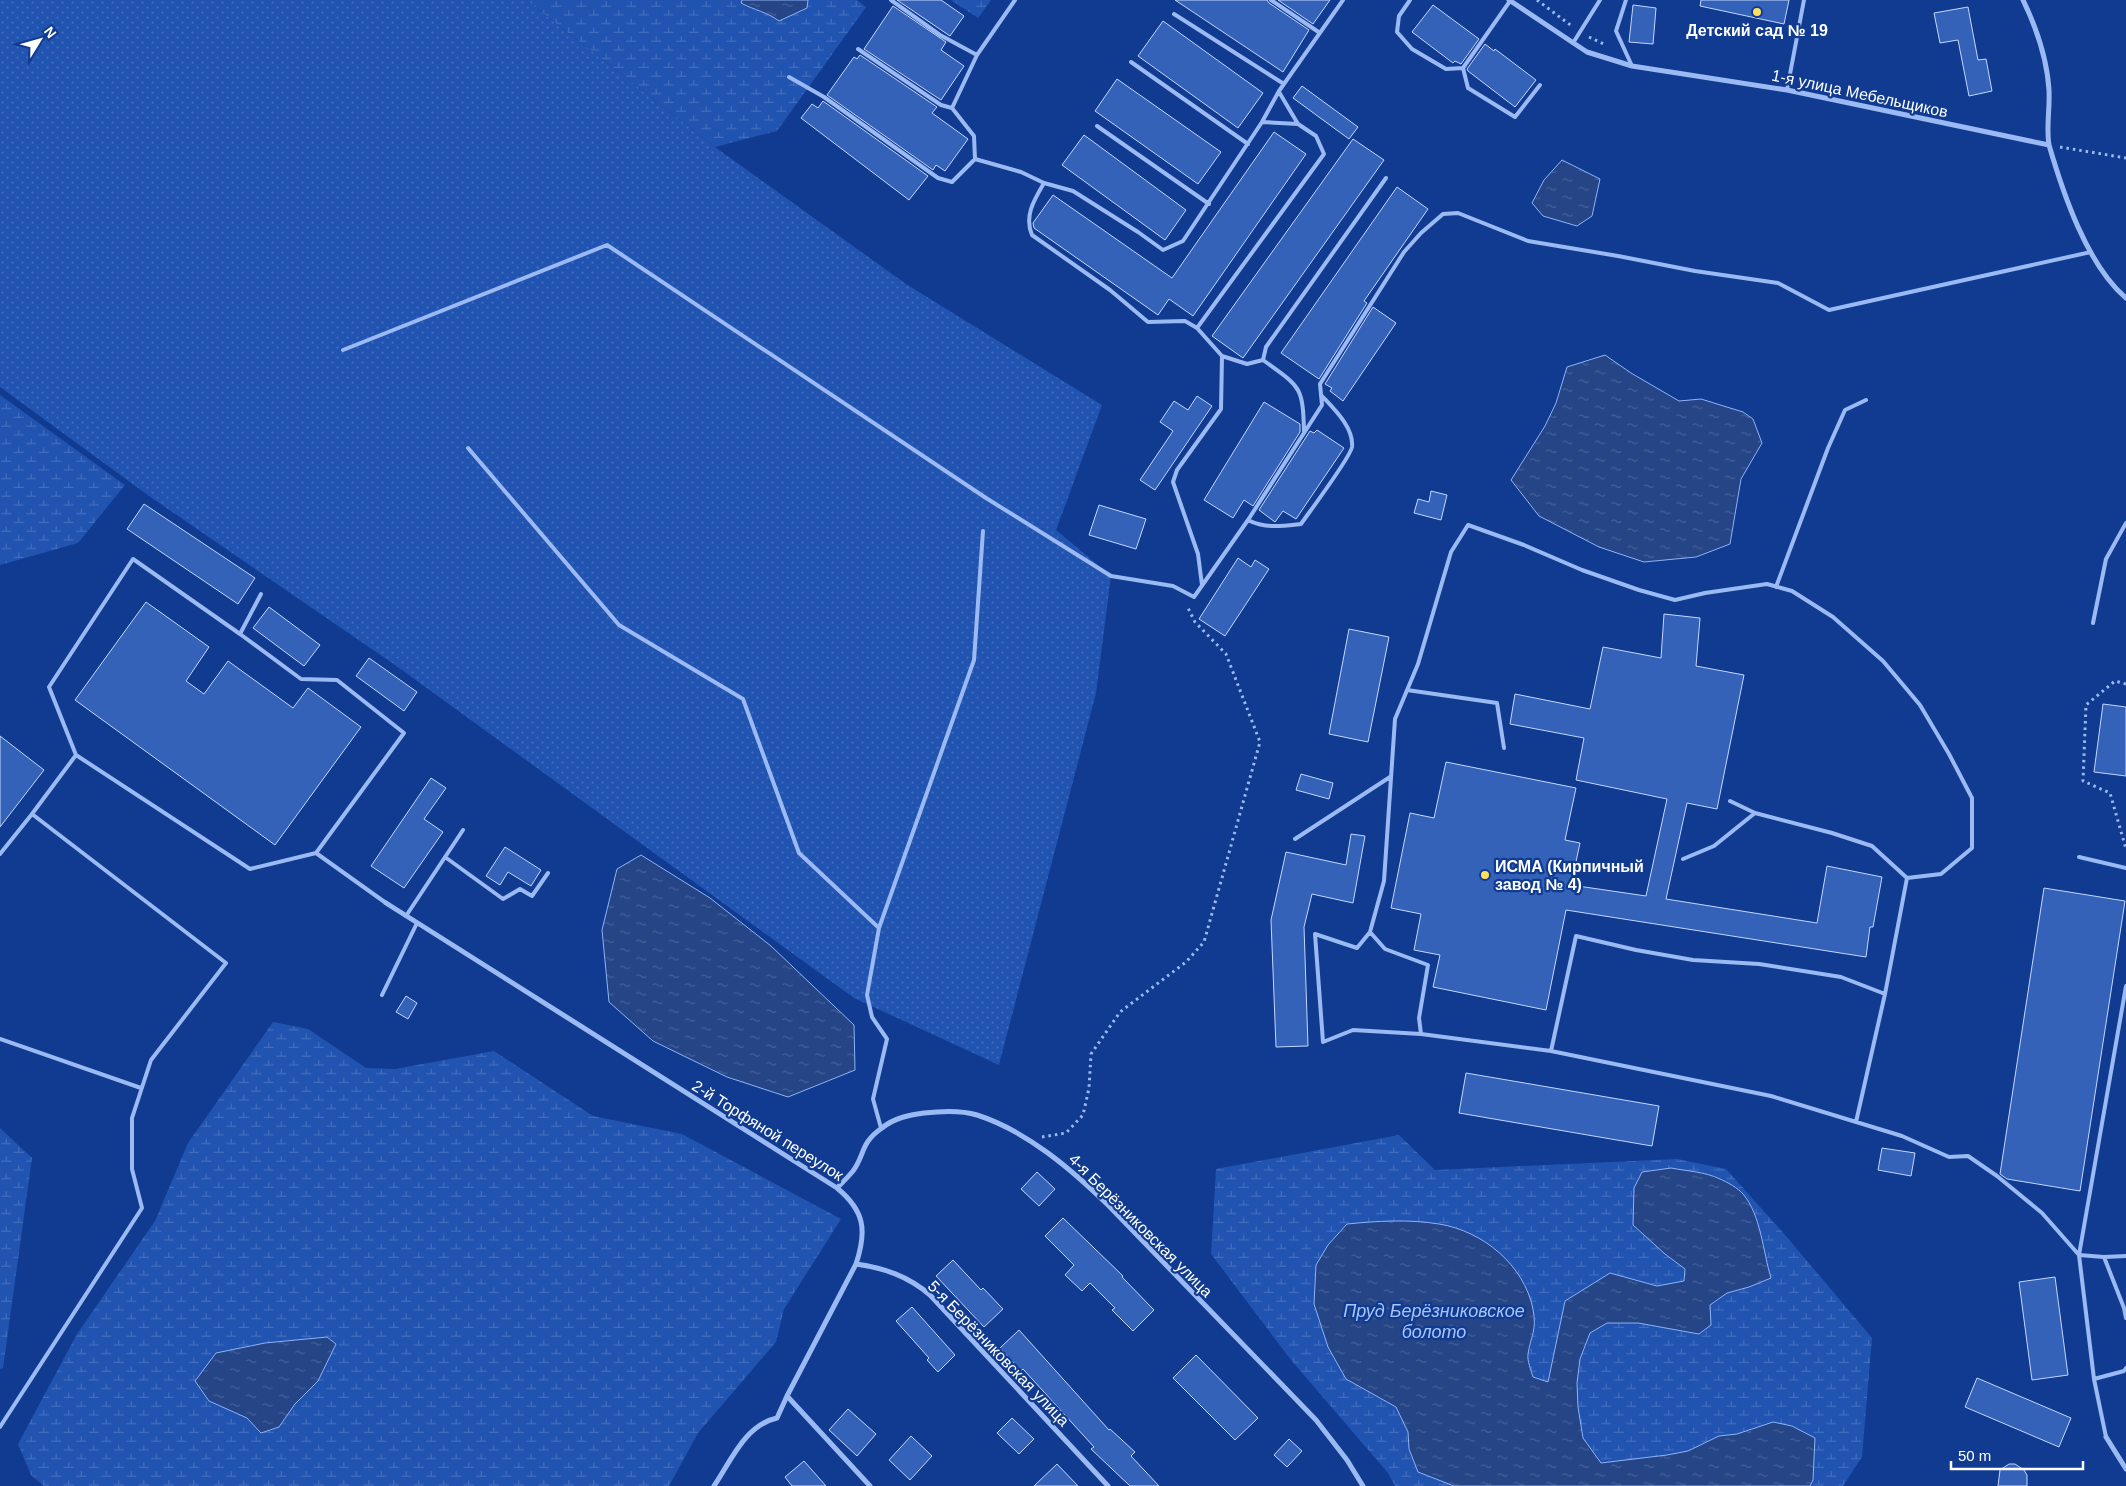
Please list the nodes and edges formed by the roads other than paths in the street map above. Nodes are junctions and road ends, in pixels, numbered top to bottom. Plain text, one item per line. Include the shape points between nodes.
1 (891, 0) edge
2 (1015, 0) edge
3 (1271, 0) edge
4 (1343, 0) edge
5 (1410, 0) edge
6 (1510, 0) edge
7 (1600, 0) edge
8 (1626, 0) edge
9 (1804, 0) edge
10 (2023, 0) edge
11 (1174, 14) dead end
12 (1320, 33) junction
13 (1573, 43) junction
14 (858, 50) dead end
15 (977, 55) junction
16 (1131, 62) dead end
17 (1632, 66) junction
18 (1464, 68) junction
19 (789, 77) dead end
20 (1284, 84) junction
21 (1540, 85) dead end
22 (1787, 90) junction
23 (1279, 91) junction
24 (952, 108) junction
25 (1262, 122) junction
26 (1298, 124) junction
27 (1097, 126) dead end
28 (1248, 144) junction
29 (2049, 145) junction
30 (975, 159) junction
31 (1386, 178) dead end
32 (1044, 184) junction
33 (1208, 204) junction
34 (2091, 252) junction
35 (2126, 298) edge
36 (1197, 328) junction
37 (343, 350) dead end
38 (1222, 356) junction
39 (1263, 360) junction
40 (1321, 395) junction
41 (1866, 400) dead end
42 (1304, 433) junction
43 (468, 448) dead end
44 (1248, 520) junction
45 (2126, 523) edge
46 (983, 531) dead end
47 (1202, 585) junction
48 (1776, 587) junction
49 (261, 594) dead end
50 (2093, 623) dead end
51 (240, 634) junction
52 (1407, 690) junction
53 (1504, 748) dead end
54 (76, 755) junction
55 (1390, 777) junction
56 (1730, 801) dead end
57 (1755, 813) junction
58 (32, 814) junction
59 (463, 830) dead end
60 (1295, 839) dead end
61 (316, 853) junction
62 (0, 854) edge
63 (445, 857) junction
64 (2079, 857) dead end
65 (1682, 859) dead end
66 (2126, 868) edge
67 (548, 873) dead end
68 (1907, 878) junction
69 (386, 903) joint
70 (406, 916) junction
71 (417, 923) junction
72 (879, 928) junction
73 (1370, 932) junction
74 (2126, 986) edge
75 (1885, 994) junction
76 (382, 995) dead end
77 (1421, 1034) junction
78 (0, 1039) edge
79 (1551, 1051) junction
80 (141, 1088) junction
81 (1856, 1122) junction
82 (882, 1128) junction
83 (837, 1188) junction
84 (2079, 1255) junction
85 (2126, 1256) edge
86 (2104, 1257) junction
87 (856, 1264) junction
88 (2126, 1318) edge
89 (2126, 1368) edge
90 (2094, 1379) junction
91 (787, 1396) junction
92 (0, 1427) edge
93 (2106, 1437) joint
94 (2126, 1469) edge
95 (714, 1486) edge
96 (870, 1486) edge
97 (1108, 1486) edge
98 (1363, 1486) edge

1 - 15 lane via 940,35
2 - 15 lane
3 - 12 lane
4 - 12 lane
5 - 18 lane via 1399,16 1397,32 1412,49 1446,69
6 - 13 street, 1-я улица Мебельщиков
6 - 18 lane
7 - 13 lane
8 - 17 lane via 1616,31
9 - 22 lane
10 - 29 street via 2043,49
11 - 20 lane
12 - 20 lane
13 - 17 street, 1-я улица Мебельщиков via 1587,52
14 - 24 lane via 941,105
15 - 24 lane
16 - 28 lane
17 - 22 street, 1-я улица Мебельщиков
18 - 21 lane via 1468,88 1515,117
19 - 30 lane via 824,97 938,178 952,182
20 - 23 lane
22 - 29 street, 1-я улица Мебельщиков
23 - 25 lane
23 - 26 lane
24 - 30 lane via 974,136
25 - 26 lane
25 - 28 lane
26 - 36 lane via 1316,136 1324,154
27 - 33 lane
28 - 33 lane
29 - 34 street via 2062,189
30 - 32 lane via 1021,172
31 - 39 lane via 1266,347
32 - 33 lane via 1074,191 1163,250 1184,241
32 - 36 lane via 1031,206 1028,225 1032,235 1110,290 1148,322 1185,321
34 - 35 street via 2104,274
34 - 40 lane via 1829,310 1778,283 1560,248 1528,241 1458,213 1443,214 1404,252 1320,384
36 - 38 lane
37 - 47 lane via 607,245 986,498 1111,576 1173,586 1194,596
38 - 39 lane via 1247,364
38 - 47 lane via 1221,409 1177,470 1173,482 1198,554
39 - 42 lane via 1293,382 1301,394
40 - 42 lane via 1322,405
40 - 44 lane via 1349,431 1352,447 1342,465 1301,524 1277,527
41 - 48 lane via 1845,410
42 - 44 lane
43 - 72 lane via 620,625 743,699 799,853
44 - 47 lane
45 - 50 lane via 2106,559
46 - 72 lane via 974,660
48 - 52 lane via 1767,584 1675,600 1582,570 1468,525 1451,552 1418,664
48 - 68 lane via 1792,591 1833,617 1883,661 1920,705 1972,798 1972,848 1940,874
49 - 51 lane
51 - 54 lane via 133,559 49,687
51 - 61 lane via 301,679 337,680 404,733
52 - 53 lane via 1497,703
52 - 55 lane via 1395,719
54 - 58 lane
54 - 61 lane via 250,869
55 - 60 lane
55 - 73 lane via 1384,881
56 - 57 lane
57 - 65 lane via 1714,846
57 - 68 lane via 1872,846
58 - 62 lane
58 - 80 lane via 226,963 151,1060
59 - 63 lane
61 - 69 lane
63 - 67 lane via 503,899 520,889 532,896
63 - 70 lane
64 - 66 lane
68 - 75 lane
69 - 70 street, 2-й Торфяной переулок
70 - 71 street, 2-й Торфяной переулок
71 - 76 lane
71 - 83 street, 2-й Торфяной переулок
72 - 82 lane via 867,995 872,1017 888,1039 872,1099
73 - 77 lane via 1384,950 1428,965 1419,1018
73 - 77 lane via 1357,948 1315,934 1323,1042 1352,1030
74 - 84 lane
75 - 79 lane via 1841,977 1759,964 1693,960 1576,936
75 - 81 lane
77 - 79 lane
78 - 80 lane
79 - 81 lane via 1771,1096
80 - 92 lane via 132,1118 132,1169 142,1208
81 - 84 lane via 1902,1136 1949,1157 1968,1156 2042,1213
82 - 83 street, 4-я Берёзниковская улица via 866,1142 854,1170
82 - 98 street, 4-я Берёзниковская улица via 897,1118 912,1114 955,1112 977,1115 1050,1154 1078,1175 1316,1420
83 - 87 street, 2-й Торфяной переулок via 848,1197 862,1221 862,1246
84 - 86 lane
84 - 90 lane
85 - 86 lane
86 - 88 lane
87 - 91 street, 2-й Торфяной переулок
87 - 97 street, 5-я Берёзниковская улица via 890,1271 917,1284 930,1295
89 - 90 lane
90 - 93 lane
91 - 95 street, 2-й Торфяной переулок via 777,1418 766,1420 751,1430
91 - 96 street
93 - 94 street

